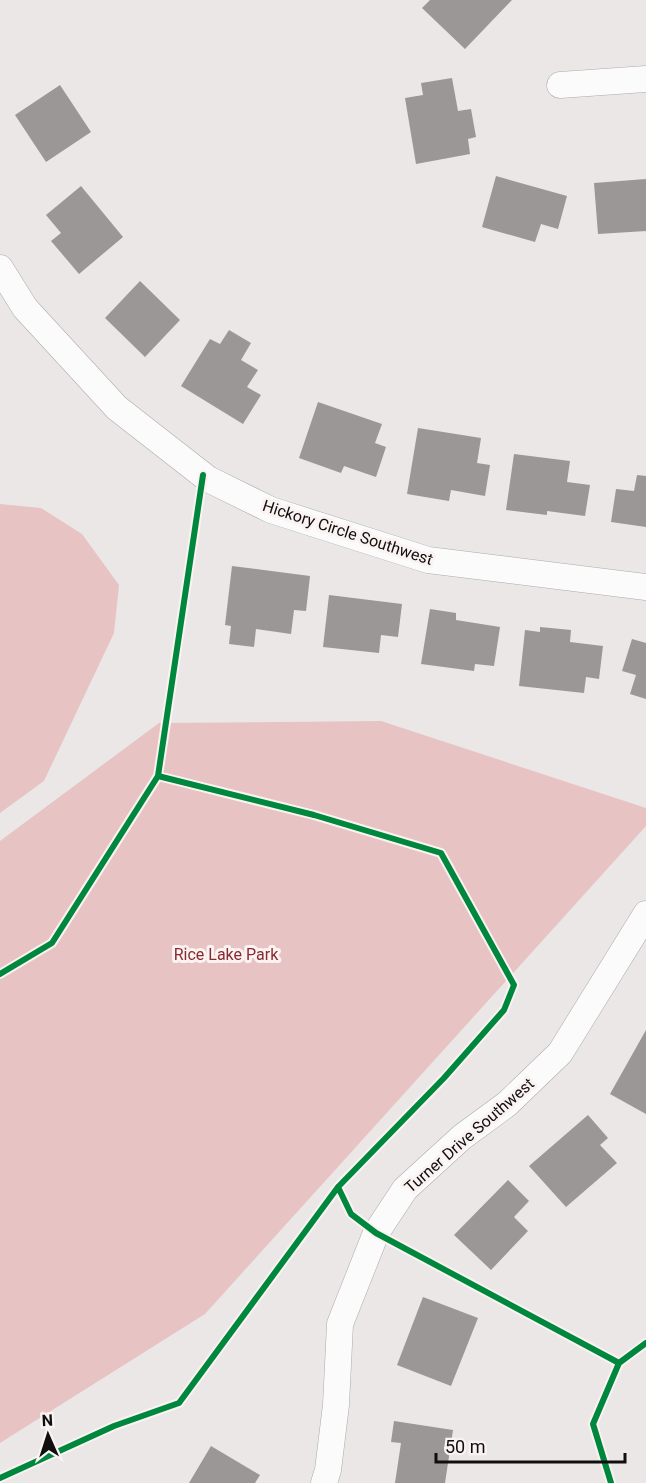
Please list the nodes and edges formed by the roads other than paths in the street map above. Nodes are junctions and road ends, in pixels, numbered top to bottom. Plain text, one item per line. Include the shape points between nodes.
1 (646, 79) edge
2 (560, 85) dead end
3 (0, 268) edge
4 (646, 587) edge
5 (646, 914) edge
6 (324, 1483) edge

1 - 2 street
3 - 4 street, Hickory Circle Southwest via 25,308 117,408 208,479 271,510 428,560
5 - 6 street, Turner Drive Southwest via 560,1053 507,1104 462,1137 405,1189 376,1233 340,1324 336,1405

